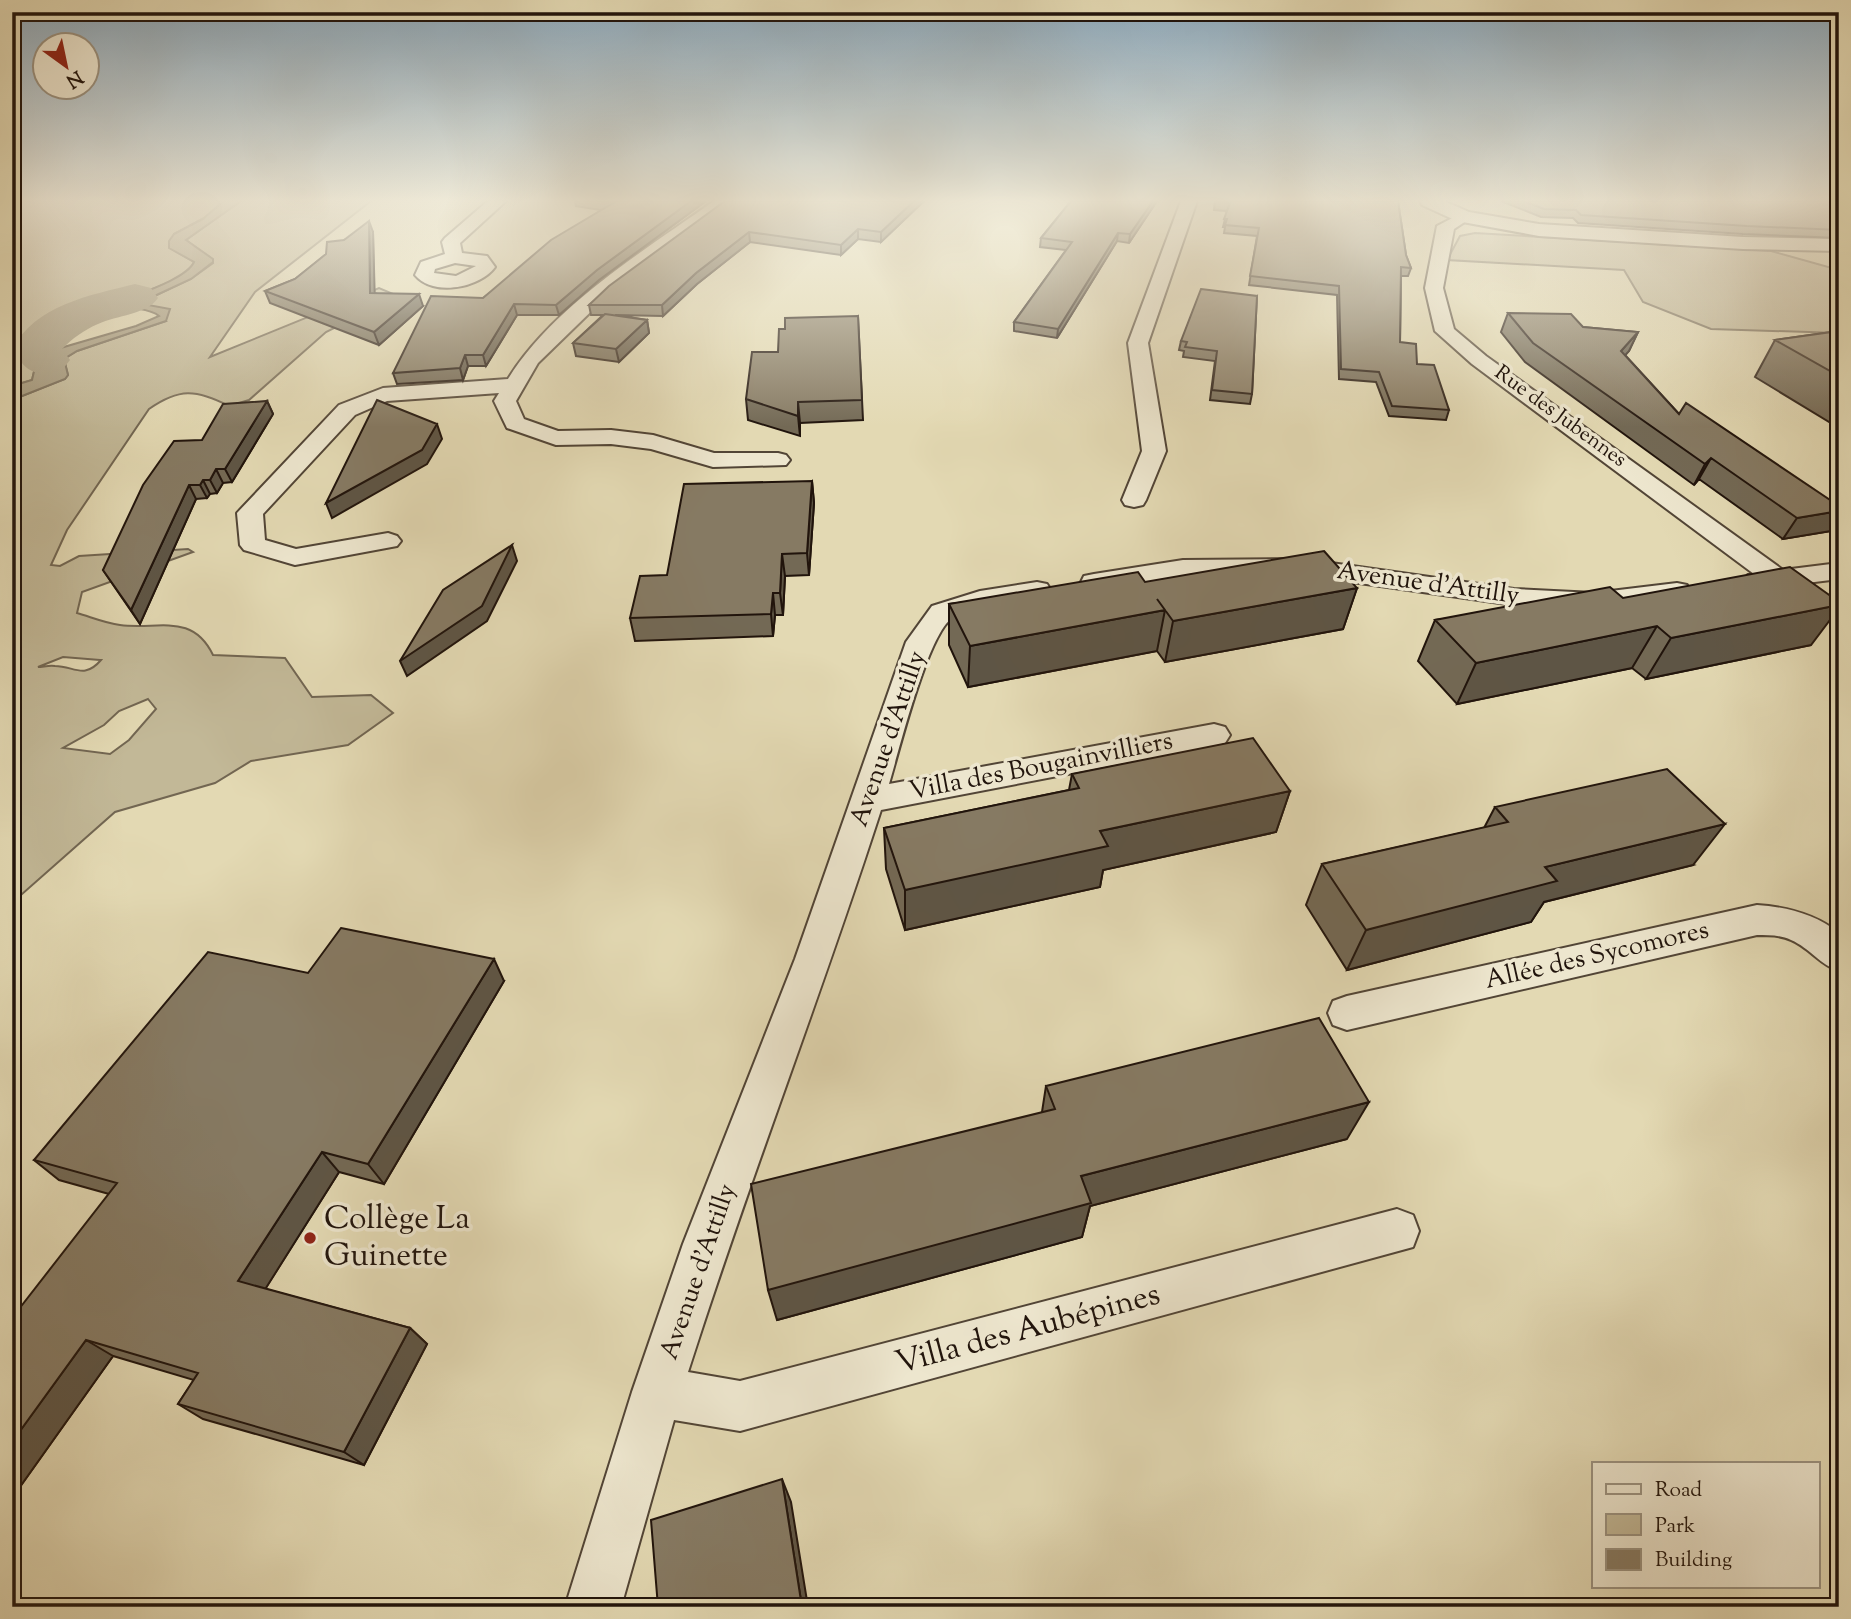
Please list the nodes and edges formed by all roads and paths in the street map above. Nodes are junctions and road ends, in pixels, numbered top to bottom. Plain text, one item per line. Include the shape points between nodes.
1 (620, 277) edge
2 (1162, 277) edge
3 (1436, 277) edge
4 (514, 385) junction
5 (778, 460) dead end
6 (1134, 500) dead end
7 (388, 541) dead end
8 (1839, 571) edge
9 (1778, 579) junction
10 (1214, 735) dead end
11 (868, 800) junction
12 (1839, 956) edge
13 (1347, 1013) dead end
14 (1396, 1231) dead end
15 (657, 1392) junction
16 (593, 1607) edge

1 - 4 street via 530,360
2 - 6 street via 1139,343 1154,451
3 - 9 street, Rue des Jubennes via 1434,288 1445,331
4 - 5 street via 505,401 515,423 556,438 611,437 653,442 713,460
4 - 7 street via 383,395 347,410 250,513 253,545 295,557
8 - 9 street, Avenue d'Attilly
9 - 11 street, Avenue d'Attilly via 1594,601 1514,597 1303,567 1234,566 1183,568 980,599 942,612 920,642
10 - 11 street, Villa des Bougainvilliers
11 - 15 street, Avenue d'Attilly via 814,959 706,1244
12 - 13 street, Allée des Sycomores via 1817,934 1785,920 1757,920
14 - 15 street, Villa des Aubépines via 740,1406
15 - 16 street, Avenue d'Attilly

